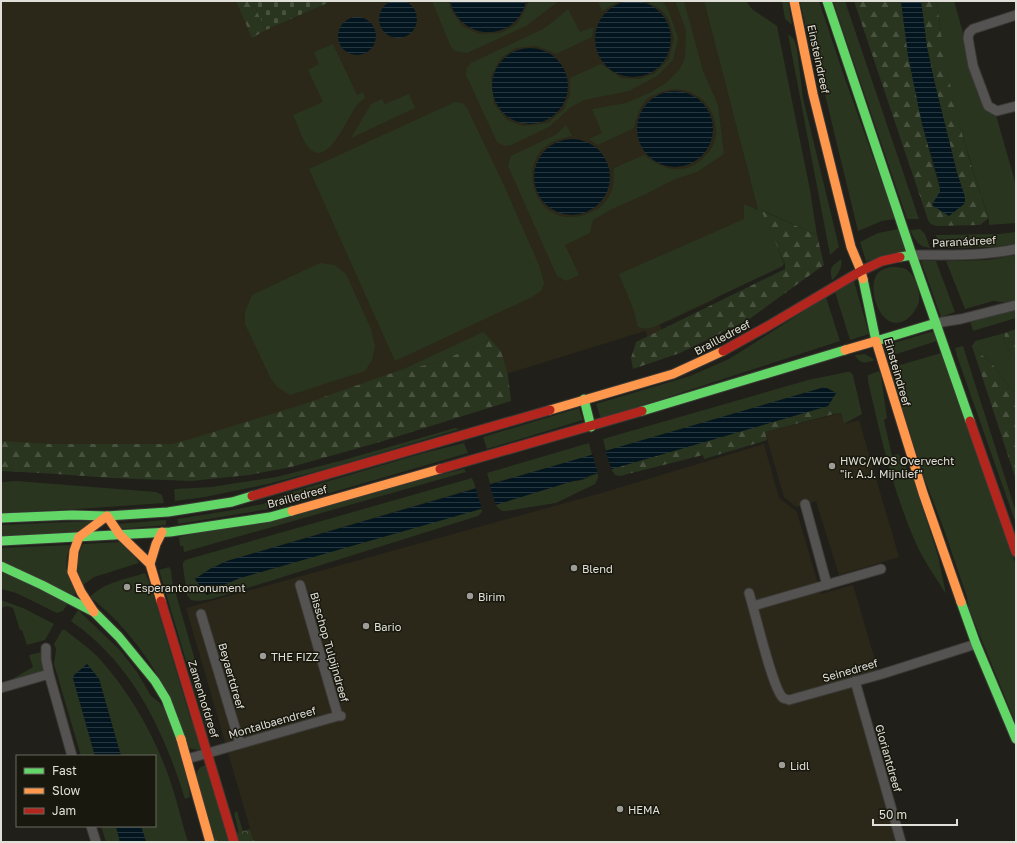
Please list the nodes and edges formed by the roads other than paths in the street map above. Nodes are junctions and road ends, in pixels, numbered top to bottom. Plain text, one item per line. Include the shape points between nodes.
1 (794, 1) edge
2 (827, 1) edge
3 (1016, 15) edge
4 (1016, 106) edge
5 (1016, 249) edge
6 (912, 255) junction
7 (861, 271) junction
8 (1016, 305) edge
9 (936, 323) junction
10 (876, 341) junction
11 (584, 399) junction
12 (591, 427) junction
13 (805, 504) dead end
14 (107, 516) junction
15 (1, 518) edge
16 (162, 532) junction
17 (120, 535) junction
18 (79, 537) junction
19 (1, 541) edge
20 (1016, 552) edge
21 (150, 564) junction
22 (1, 566) edge
23 (881, 569) dead end
24 (300, 585) dead end
25 (826, 585) junction
26 (749, 593) dead end
27 (753, 606) junction
28 (94, 612) junction
29 (201, 614) dead end
30 (976, 644) junction
31 (46, 648) dead end
32 (49, 674) junction
33 (855, 681) junction
34 (1, 688) edge
35 (339, 716) joint
36 (1016, 739) edge
37 (240, 744) junction
38 (207, 753) junction
39 (72, 755) edge
40 (187, 759) junction
41 (91, 827) edge
42 (94, 842) edge
43 (210, 842) edge
44 (234, 842) edge
45 (901, 842) edge

1 - 7 main road, Einsteindreef via 813,94 851,248
2 - 6 main road, Einsteindreef
3 - 4 street via 973,29 968,38 973,66 988,106 997,111
5 - 6 street, Paranádreef
6 - 7 main road, Brailledreef via 882,261
6 - 9 main road, Einsteindreef
7 - 10 main road, Einsteindreef
7 - 11 main road, Brailledreef via 706,361 673,374
8 - 9 street
9 - 10 main road, Brailledreef
9 - 20 main road, Einsteindreef
10 - 12 main road, Brailledreef
10 - 30 main road, Einsteindreef via 907,445
11 - 12 main road
11 - 14 main road, Brailledreef via 232,502 168,512
12 - 16 main road, Brailledreef via 270,517
13 - 25 street
14 - 15 main road, Brailledreef
14 - 17 main road, Zamenhofdreef
14 - 18 main road
16 - 17 main road, Brailledreef
16 - 21 main road
17 - 18 main road, Brailledreef
17 - 21 main road, Zamenhofdreef
18 - 19 main road, Brailledreef
18 - 28 main road via 74,551 72,572
21 - 38 main road, Zamenhofdreef
22 - 28 main road
23 - 25 street
24 - 35 street, Bisschop Tulpijndreef
25 - 27 street
26 - 27 street
27 - 33 street, Seinedreef via 783,698 789,700
28 - 40 main road via 119,637 155,681 166,699
29 - 37 street, Beyaertdreef
30 - 33 street, Seinedreef
30 - 36 main road, Einsteindreef
31 - 32 street
32 - 34 street
32 - 39 street
33 - 45 street, Gloriantdreef
35 - 37 street, Montalbaendreef
37 - 38 street, Montalbaendreef
38 - 40 street, Montalbaendreef
38 - 44 main road, Zamenhofdreef
40 - 43 main road
41 - 42 street

